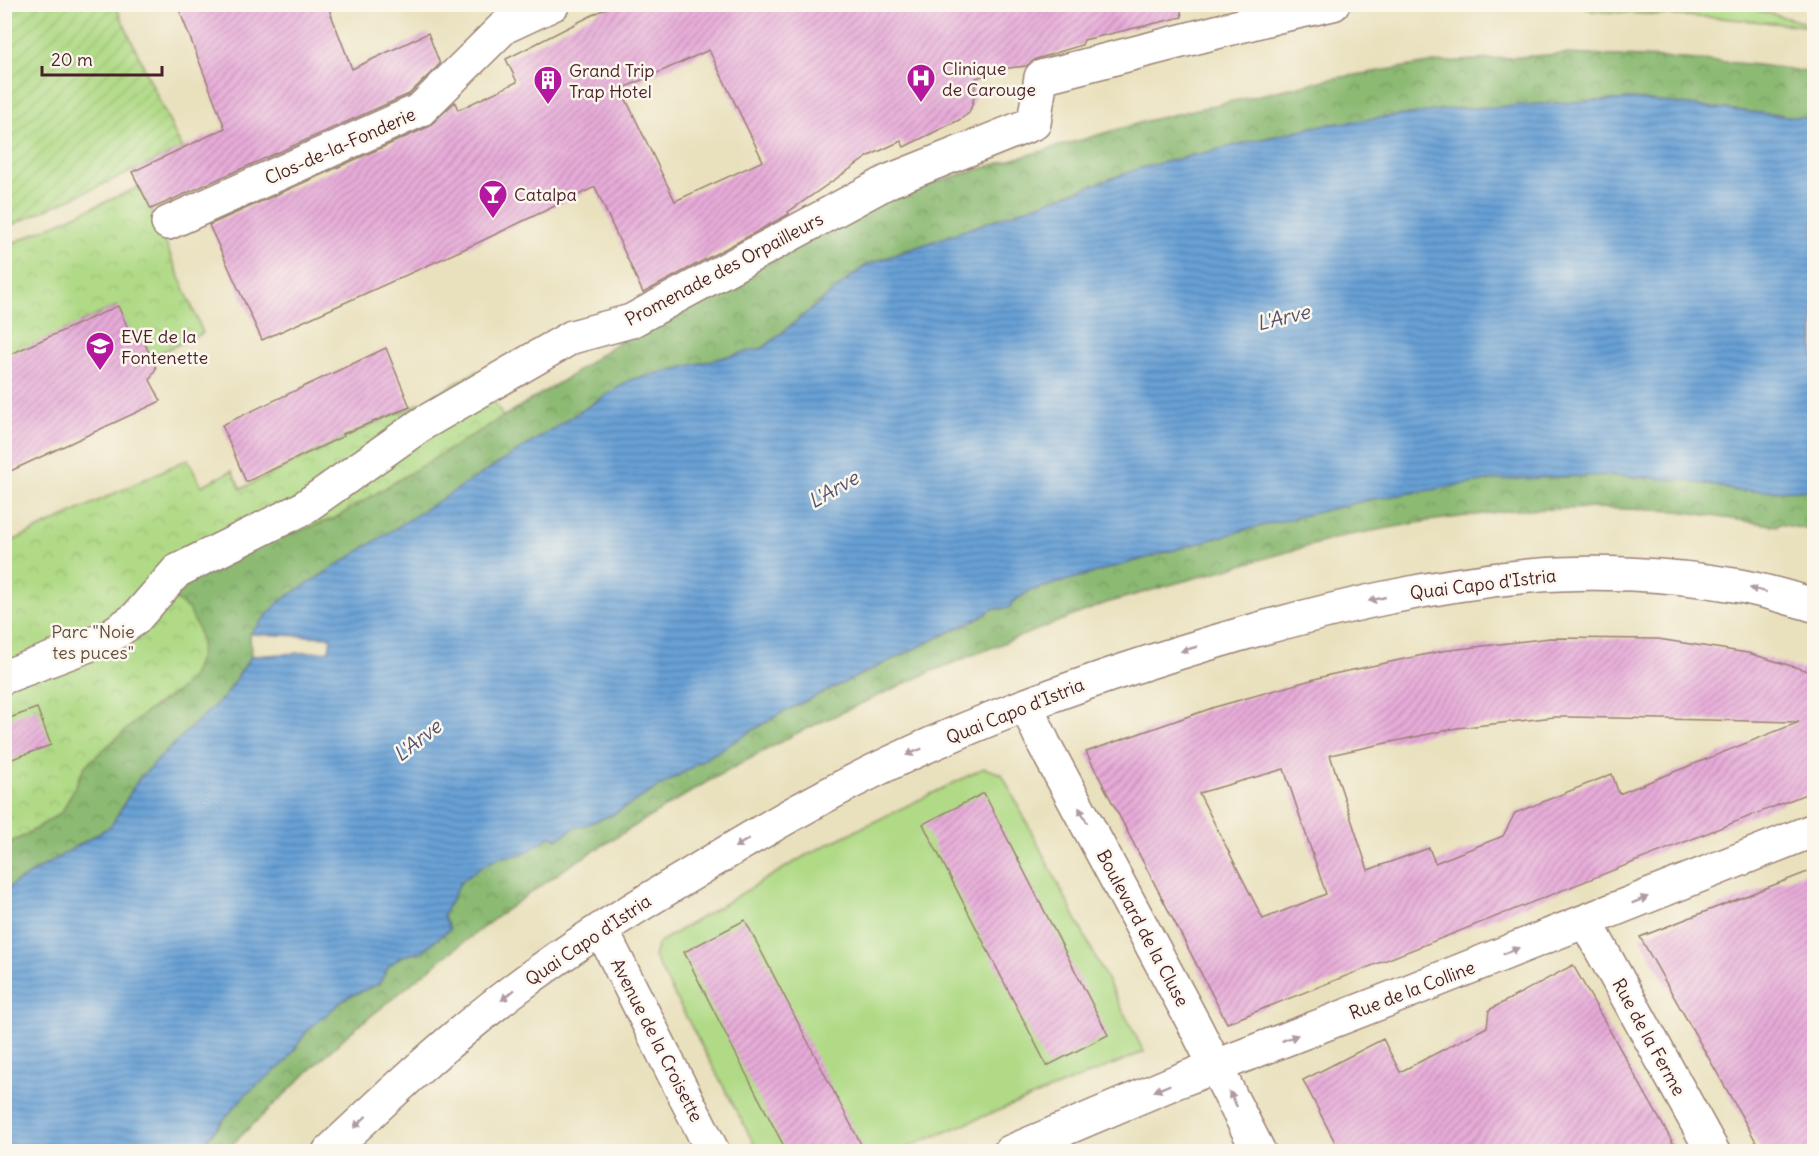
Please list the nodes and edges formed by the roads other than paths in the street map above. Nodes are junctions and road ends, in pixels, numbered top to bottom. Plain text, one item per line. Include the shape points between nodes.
1 (554, 4) edge
2 (1333, 4) edge
3 (168, 223) dead end
4 (1815, 605) edge
5 (4, 677) edge
6 (1026, 705) junction
7 (1815, 830) edge
8 (1586, 922) junction
9 (601, 929) junction
10 (1216, 1067) junction
11 (329, 1152) edge
12 (713, 1152) edge
13 (1010, 1152) edge
14 (1259, 1152) edge
15 (1713, 1152) edge

1 - 3 street, Clos-de-la-Fonderie via 504,27 420,110
2 - 5 street, Promenade des Orpailleurs via 1041,78 1035,123 889,182 631,321 572,337 422,424 302,509 177,570 135,619 107,638
4 -> 6 street, Quai Capo d'Istria via 1737,585 1672,577 1530,576 1392,595 1308,615 1170,655
6 -> 9 street, Quai Capo d'Istria via 904,756 784,818
10 -> 6 street, Boulevard de la Cluse
8 -> 7 street, Rue de la Colline
10 -> 8 street, Rue de la Colline
8 - 15 street, Rue de la Ferme
9 -> 11 street, Quai Capo d'Istria via 517,987 432,1055
9 - 12 street, Avenue de la Croisette
10 -> 13 street, Rue de la Colline
14 -> 10 street, Boulevard de la Cluse

